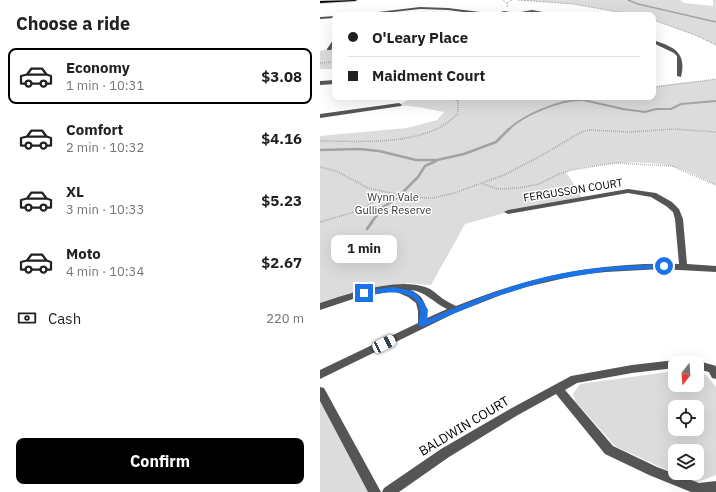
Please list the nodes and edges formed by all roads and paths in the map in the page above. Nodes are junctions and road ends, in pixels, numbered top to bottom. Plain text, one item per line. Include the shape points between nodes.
1 (355, 0) edge
2 (504, 0) edge
3 (518, 0) edge
4 (320, 2) edge
5 (508, 4) dead end
6 (420, 8) junction
7 (383, 12) edge
8 (418, 12) edge
9 (472, 12) edge
10 (527, 12) edge
11 (538, 12) edge
12 (618, 12) edge
13 (332, 17) edge
14 (320, 18) edge
15 (656, 21) edge
16 (656, 42) edge
17 (716, 45) edge
18 (332, 46) edge
19 (329, 49) dead end
20 (332, 62) edge
21 (320, 63) edge
22 (679, 76) dead end
23 (716, 79) edge
24 (332, 82) edge
25 (320, 83) edge
26 (656, 86) edge
27 (456, 100) edge
28 (399, 106) dead end
29 (320, 116) edge
30 (716, 132) edge
31 (320, 141) edge
32 (320, 167) edge
33 (481, 183) junction
34 (716, 184) edge
35 (386, 193) junction
36 (508, 212) dead end
37 (320, 222) edge
38 (683, 266) junction
39 (716, 269) edge
40 (393, 289) junction
41 (320, 307) edge
42 (456, 310) junction
43 (422, 325) junction
44 (668, 365) edge
45 (704, 367) edge
46 (320, 375) edge
47 (716, 375) edge
48 (557, 388) junction
49 (320, 391) edge
50 (716, 486) edge
51 (375, 492) edge
52 (388, 492) edge

1 - 4 main road
2 - 5 path
3 - 12 path via 573,4
6 - 7 street
6 - 8 street
6 - 9 street
10 - 11 street
13 - 14 street
15 - 17 path
16 - 22 street via 679,56
18 - 19 street
20 - 21 path
23 - 26 path
24 - 25 street
27 - 31 path via 458,113 443,127 432,131 387,139
28 - 29 street
30 - 33 path via 590,130 575,135 504,175
32 - 35 path via 336,171 368,188
33 - 34 path via 498,189 518,188 539,184 572,170 615,162 672,166
33 - 35 path via 433,198
35 - 37 path via 361,210
36 - 38 street, FERGUSSON COURT via 628,191 653,195 676,211
38 - 39 street
38 - 42 street via 623,267 566,275 514,288
40 - 41 street via 356,295
40 - 42 street via 420,288
40 - 43 street via 416,297 424,310
42 - 43 street
43 - 46 street
44 - 48 street, BALDWIN COURT via 575,379
45 - 47 street via 712,369
48 - 50 street via 609,450 699,490
48 - 52 street, BALDWIN COURT via 445,453
49 - 51 street

